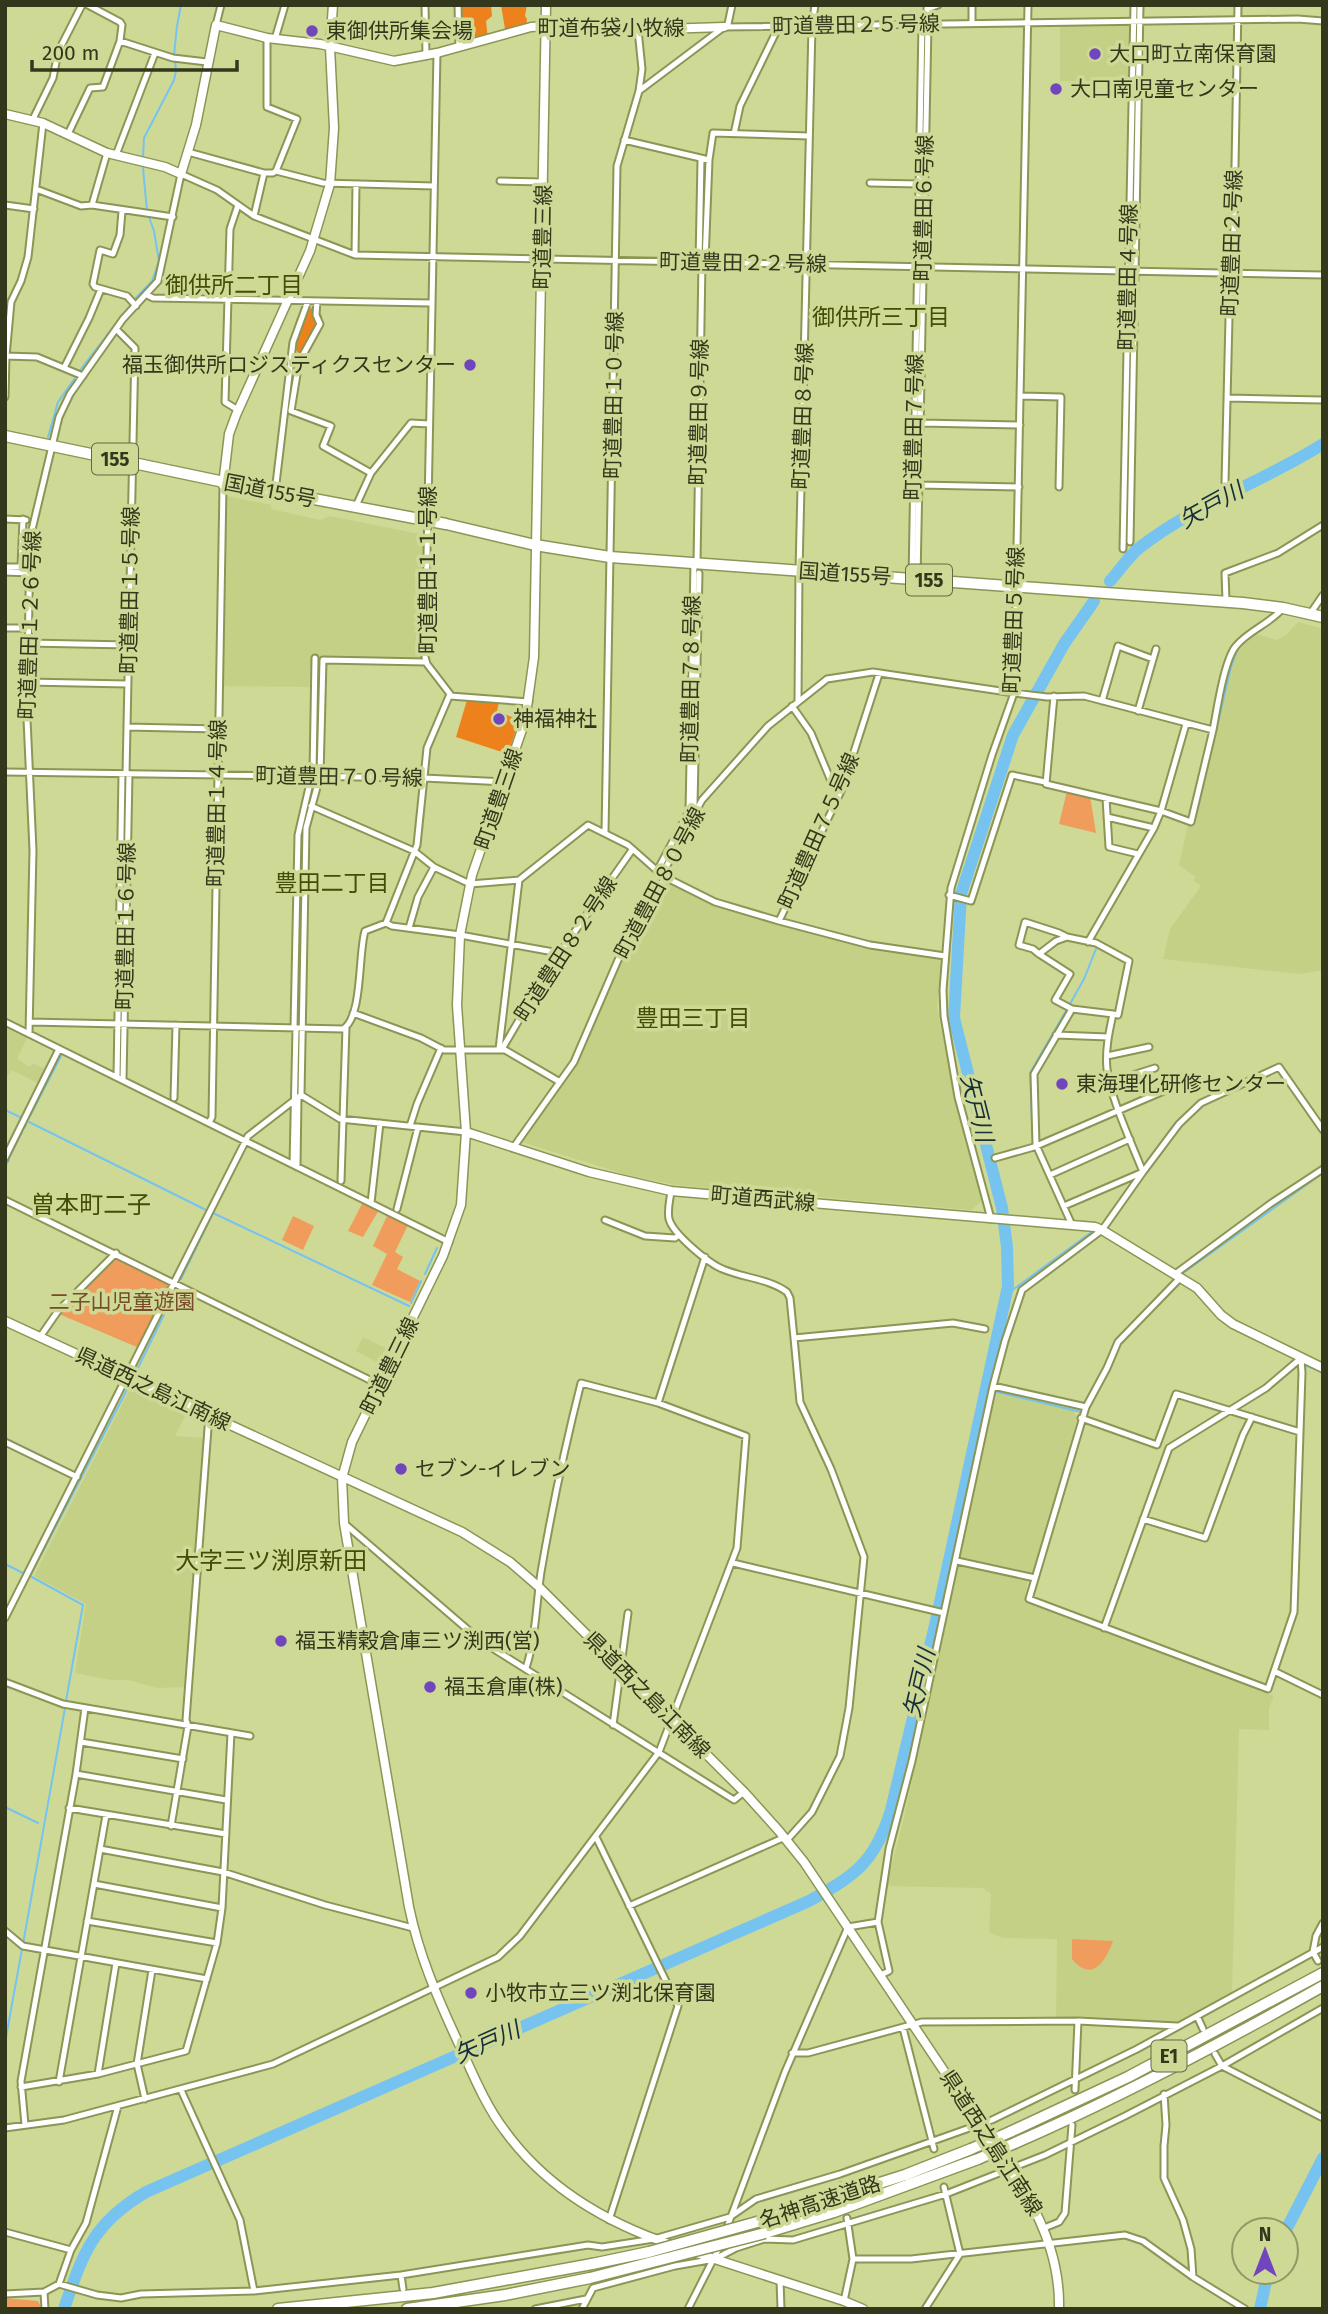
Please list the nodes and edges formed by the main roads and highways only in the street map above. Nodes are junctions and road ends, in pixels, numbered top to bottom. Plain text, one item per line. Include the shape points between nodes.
1 (5, 436) edge
2 (5, 443) edge
3 (51, 449) junction
4 (224, 484) junction
5 (427, 524) junction
6 (1323, 617) edge
7 (1323, 1973) edge
8 (1323, 1986) edge
9 (278, 2309) edge
10 (407, 2309) edge

1 - 3 highway, 国道155号 / 155
2 - 3 highway, 国道155号 / 155
3 - 4 highway, 国道155号 / 155
4 - 5 highway, 国道155号 / 155
4 - 5 highway, 国道155号 / 155
5 - 6 highway, 国道155号 / 155 via 610,557 1226,601
7 - 9 highway, 名神高速道路 / E1, bridge via 1128,2077 971,2149 856,2192 592,2264 433,2293
8 - 10 highway, 名神高速道路 / E1, bridge via 1134,2088 1015,2143 834,2212 591,2283

